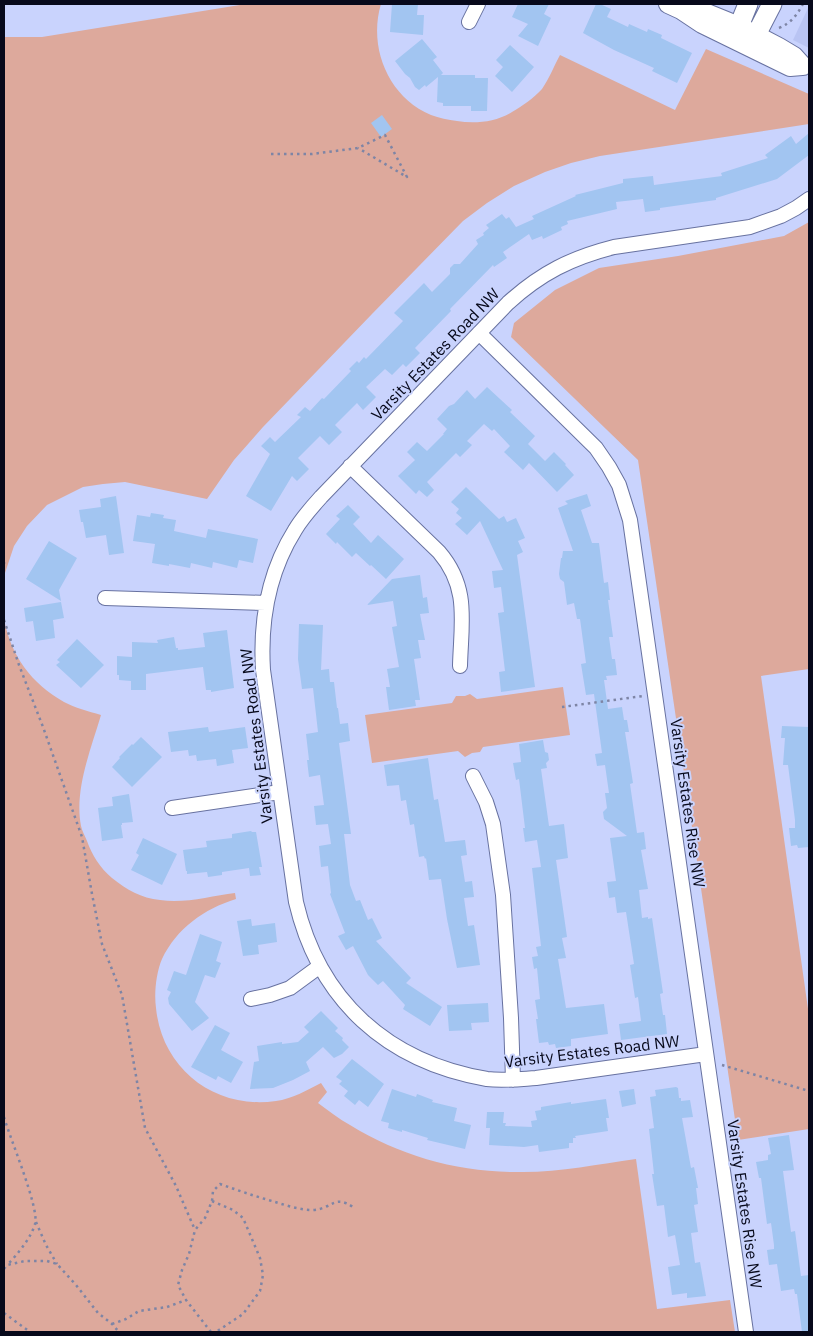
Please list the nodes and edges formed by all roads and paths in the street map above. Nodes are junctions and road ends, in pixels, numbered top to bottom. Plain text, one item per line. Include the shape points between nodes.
1 (478, 4) edge
2 (748, 4) edge
3 (772, 4) edge
4 (803, 4) edge
5 (674, 7) edge
6 (469, 22) dead end
7 (780, 28) dead end
8 (735, 32) junction
9 (753, 41) junction
10 (806, 68) edge
11 (358, 148) junction
12 (271, 154) dead end
13 (809, 199) edge
14 (478, 333) junction
15 (350, 466) junction
16 (105, 598) dead end
17 (266, 604) junction
18 (4, 620) edge
19 (460, 666) dead end
20 (655, 694) junction
21 (562, 707) dead end
22 (473, 776) dead end
23 (280, 792) junction
24 (172, 808) dead end
25 (320, 966) junction
26 (251, 999) dead end
27 (706, 1054) junction
28 (718, 1064) dead end
29 (513, 1080) junction
30 (809, 1091) edge
31 (4, 1117) edge
32 (212, 1200) junction
33 (353, 1207) dead end
34 (36, 1222) junction
35 (195, 1230) junction
36 (57, 1264) junction
37 (7, 1265) junction
38 (4, 1269) edge
39 (186, 1300) junction
40 (4, 1313) edge
41 (112, 1324) junction
42 (30, 1332) edge
43 (119, 1332) edge
44 (211, 1332) edge
45 (216, 1332) edge
46 (746, 1332) edge

1 - 6 street
2 - 8 main road
3 - 9 main road
4 - 7 path via 794,19
5 - 8 street via 707,13
8 - 9 street
9 - 10 street via 779,47
11 - 11 path via 385,135 408,177 399,173
11 - 12 path via 312,154
13 - 14 street, Varsity Estates Road NW via 781,216 750,227 614,247 579,258 526,287
14 - 15 street, Varsity Estates Road NW
14 - 20 street, Varsity Estates Rise NW via 596,448 619,485 632,532
15 - 17 street, Varsity Estates Road NW via 321,496 295,531 279,562
15 - 19 street via 439,552 453,571 462,604
16 - 17 street
17 - 23 street, Varsity Estates Road NW via 262,630 263,670
18 - 35 path via 82,837 102,944 122,995 145,1128
20 - 21 path
20 - 27 street, Varsity Estates Rise NW
22 - 29 street via 493,824 503,895
23 - 24 street
23 - 25 street, Varsity Estates Road NW via 296,902 307,939
25 - 26 street via 290,988
25 - 29 street, Varsity Estates Road NW via 351,1010 389,1042 454,1072
27 - 29 street, Varsity Estates Road NW
27 - 46 street, Varsity Estates Rise NW
28 - 30 path
31 - 34 path via 26,1180
32 - 33 path via 213,1191 220,1184 295,1208 314,1210 344,1201
32 - 35 path via 205,1218
32 - 45 path via 244,1218 260,1258 263,1275 260,1291 243,1314
34 - 36 path
34 - 37 path via 18,1254
35 - 39 path via 178,1285
36 - 37 path via 25,1261
36 - 41 path via 98,1313
37 - 38 path
39 - 41 path via 139,1311
39 - 44 path
40 - 42 path
41 - 43 path

